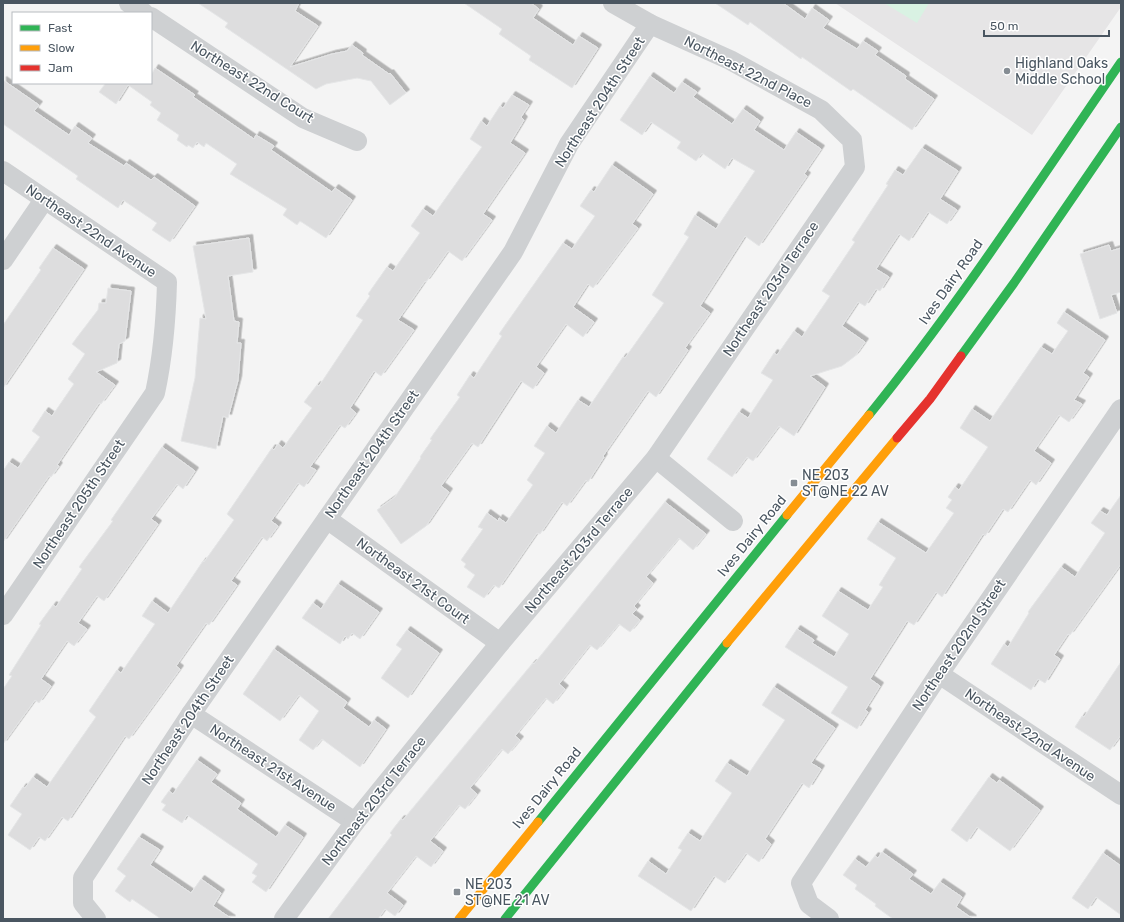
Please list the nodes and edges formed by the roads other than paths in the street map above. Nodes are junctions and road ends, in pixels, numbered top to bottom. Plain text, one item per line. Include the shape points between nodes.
1 (129, 3) edge
2 (613, 3) edge
3 (142, 12) edge
4 (152, 18) edge
5 (650, 24) junction
6 (1121, 62) edge
7 (1121, 127) edge
8 (357, 141) dead end
9 (855, 167) joint
10 (3, 171) edge
11 (44, 200) junction
12 (3, 260) edge
13 (155, 393) joint
14 (1121, 409) edge
15 (656, 458) junction
16 (327, 519) junction
17 (733, 521) dead end
18 (3, 615) edge
19 (500, 643) junction
20 (939, 674) junction
21 (191, 714) junction
22 (1121, 795) edge
23 (355, 822) junction
24 (96, 919) edge
25 (284, 919) edge
26 (458, 919) edge
27 (505, 919) edge
28 (829, 919) edge

1 - 3 street
2 - 5 street, Northeast 22nd Place
4 - 8 street, Northeast 22nd Court via 303,118
5 - 9 street, Northeast 22nd Place via 730,60 821,110 852,140
5 - 16 street, Northeast 204th Street via 569,144 514,252
6 - 26 main road, Ives Dairy Road via 900,377
7 - 27 main road via 1014,283 930,399 788,568
9 - 15 street, Northeast 203rd Terrace
10 - 11 street, Northeast 22nd Avenue
11 - 12 street
11 - 13 street, Northeast 22nd Avenue via 167,282 162,361
13 - 18 street, Northeast 205th Street
14 - 20 street, Northeast 202nd Street
15 - 17 street
15 - 19 street, Northeast 203rd Terrace
16 - 19 street, Northeast 21st Court
16 - 21 street, Northeast 204th Street
19 - 23 street, Northeast 203rd Terrace
20 - 22 street, Northeast 22nd Avenue
20 - 28 street, Northeast 202nd Street via 801,883 809,904
21 - 23 street, Northeast 21st Avenue
21 - 24 street, Northeast 204th Street via 83,878 83,903
23 - 25 street, Northeast 203rd Terrace

